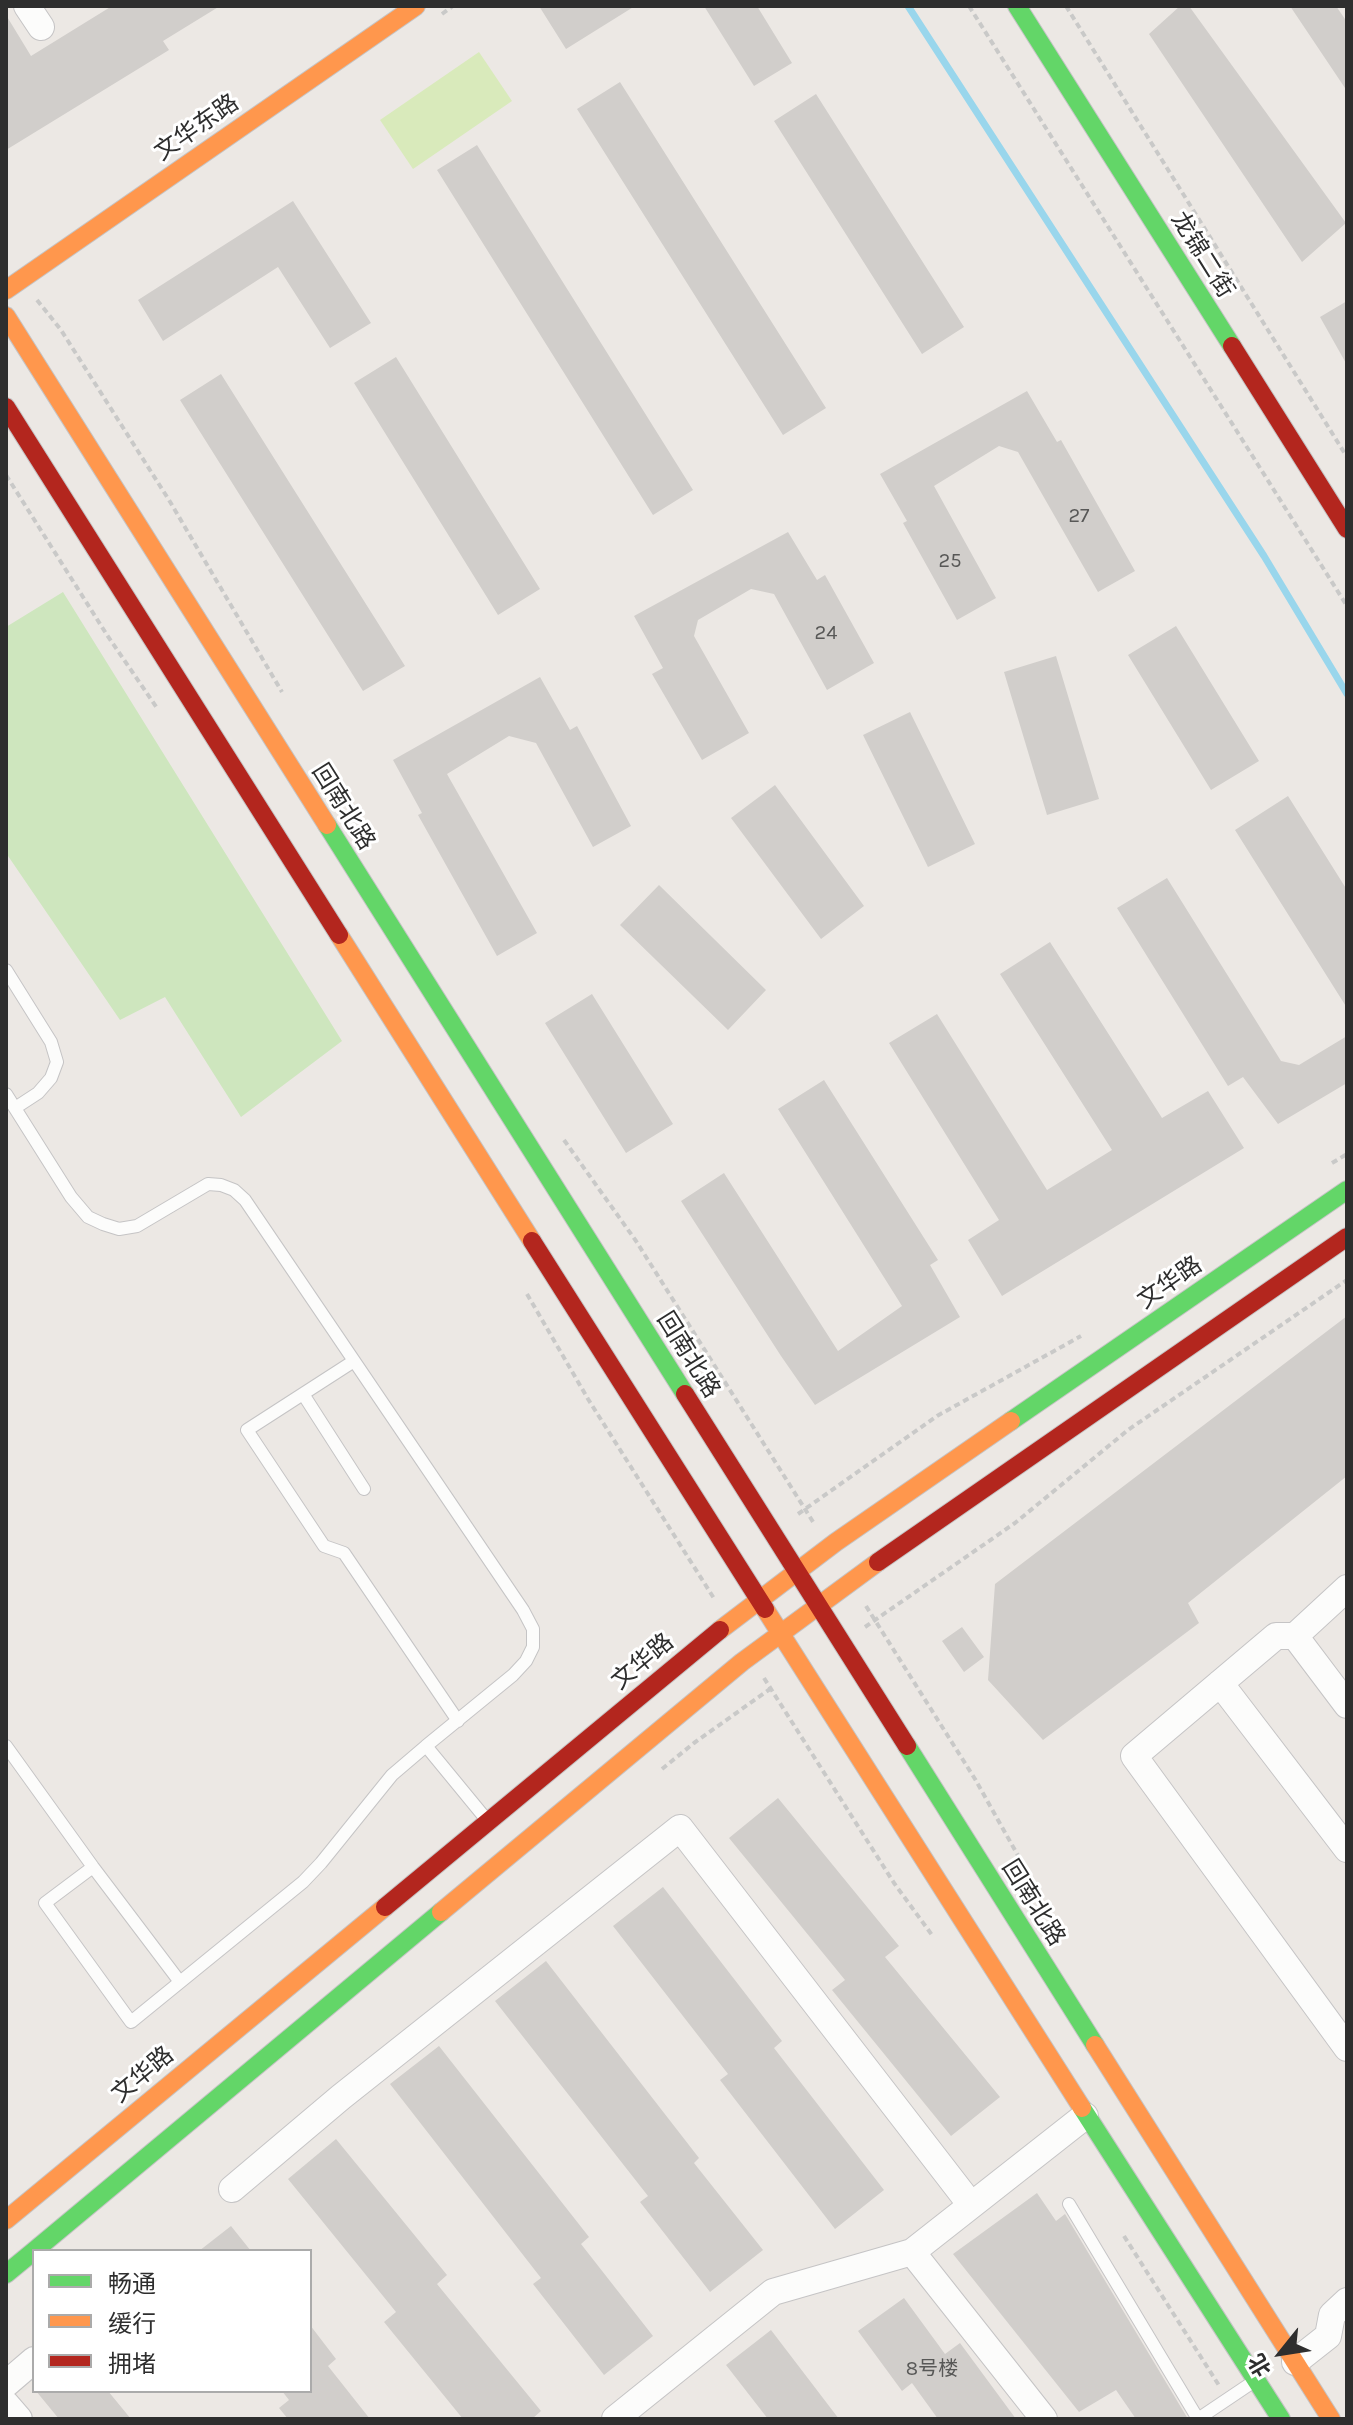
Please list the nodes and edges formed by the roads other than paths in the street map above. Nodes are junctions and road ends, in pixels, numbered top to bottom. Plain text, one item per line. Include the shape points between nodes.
1 (416, 6) edge
2 (1017, 6) edge
3 (6, 290) edge
4 (6, 316) edge
5 (6, 407) edge
6 (1347, 529) edge
7 (6, 970) edge
8 (6, 1094) edge
9 (15, 1108) junction
10 (1347, 1190) edge
11 (1347, 1237) edge
12 (354, 1361) junction
13 (303, 1394) junction
14 (364, 1489) dead end
15 (796, 1572) junction
16 (1347, 1588) edge
17 (759, 1600) junction
18 (818, 1606) junction
19 (780, 1634) junction
20 (1295, 1636) junction
21 (1220, 1683) junction
22 (1347, 1705) edge
23 (458, 1721) junction
24 (6, 1746) edge
25 (426, 1746) junction
26 (488, 1821) junction
27 (1347, 1849) edge
28 (93, 1867) junction
29 (180, 1982) junction
30 (1347, 2048) edge
31 (1085, 2116) junction
32 (232, 2189) dead end
33 (1069, 2204) dead end
34 (971, 2205) junction
35 (6, 2220) edge
36 (36, 2249) edge
37 (912, 2252) junction
38 (32, 2253) edge
39 (6, 2274) edge
40 (1347, 2301) edge
41 (1337, 2336) edge
42 (32, 2362) edge
43 (1295, 2362) junction
44 (1256, 2380) junction
45 (6, 2384) edge
46 (6, 2404) edge
47 (19, 2419) edge
48 (615, 2419) edge
49 (1044, 2419) edge
50 (1198, 2419) edge
51 (1281, 2419) edge
52 (1331, 2419) edge

1 - 3 main road, 文华东路
2 - 6 main road, 龙锦二街
4 - 15 main road, 回南北路
5 - 17 main road
7 - 9 lane via 51,1042 57,1062 38,1093
8 - 9 lane
9 - 12 lane via 71,1197 88,1217 103,1224 119,1229 137,1226 208,1184 234,1190
10 - 15 main road, 文华路
11 - 18 main road
12 - 13 lane
12 - 23 lane via 533,1629 526,1661
13 - 14 lane
13 - 23 lane via 247,1430 324,1546 344,1553
15 - 17 main road, 文华路
15 - 18 main road, 回南北路
16 - 20 street
17 - 19 main road
17 - 26 main road, 文华路
18 - 19 main road
18 - 43 main road, 回南北路
19 - 31 main road
19 - 36 main road
20 - 21 street via 1276,1636
20 - 22 street
21 - 27 street
21 - 30 street via 1134,1756
23 - 25 lane
24 - 28 lane
25 - 26 lane
25 - 29 lane via 392,1775 303,1882
26 - 35 main road, 文华路
28 - 29 lane
28 - 29 lane via 45,1903 131,2022
31 - 34 street
31 - 44 main road
32 - 34 street via 680,1828
33 - 50 lane
34 - 37 street
37 - 48 street via 773,2292
37 - 49 street
38 - 39 main road
40 - 41 street via 1332,2315
41 - 43 street
42 - 45 street
43 - 52 main road, 回南北路
44 - 50 lane
44 - 51 main road
46 - 47 street

